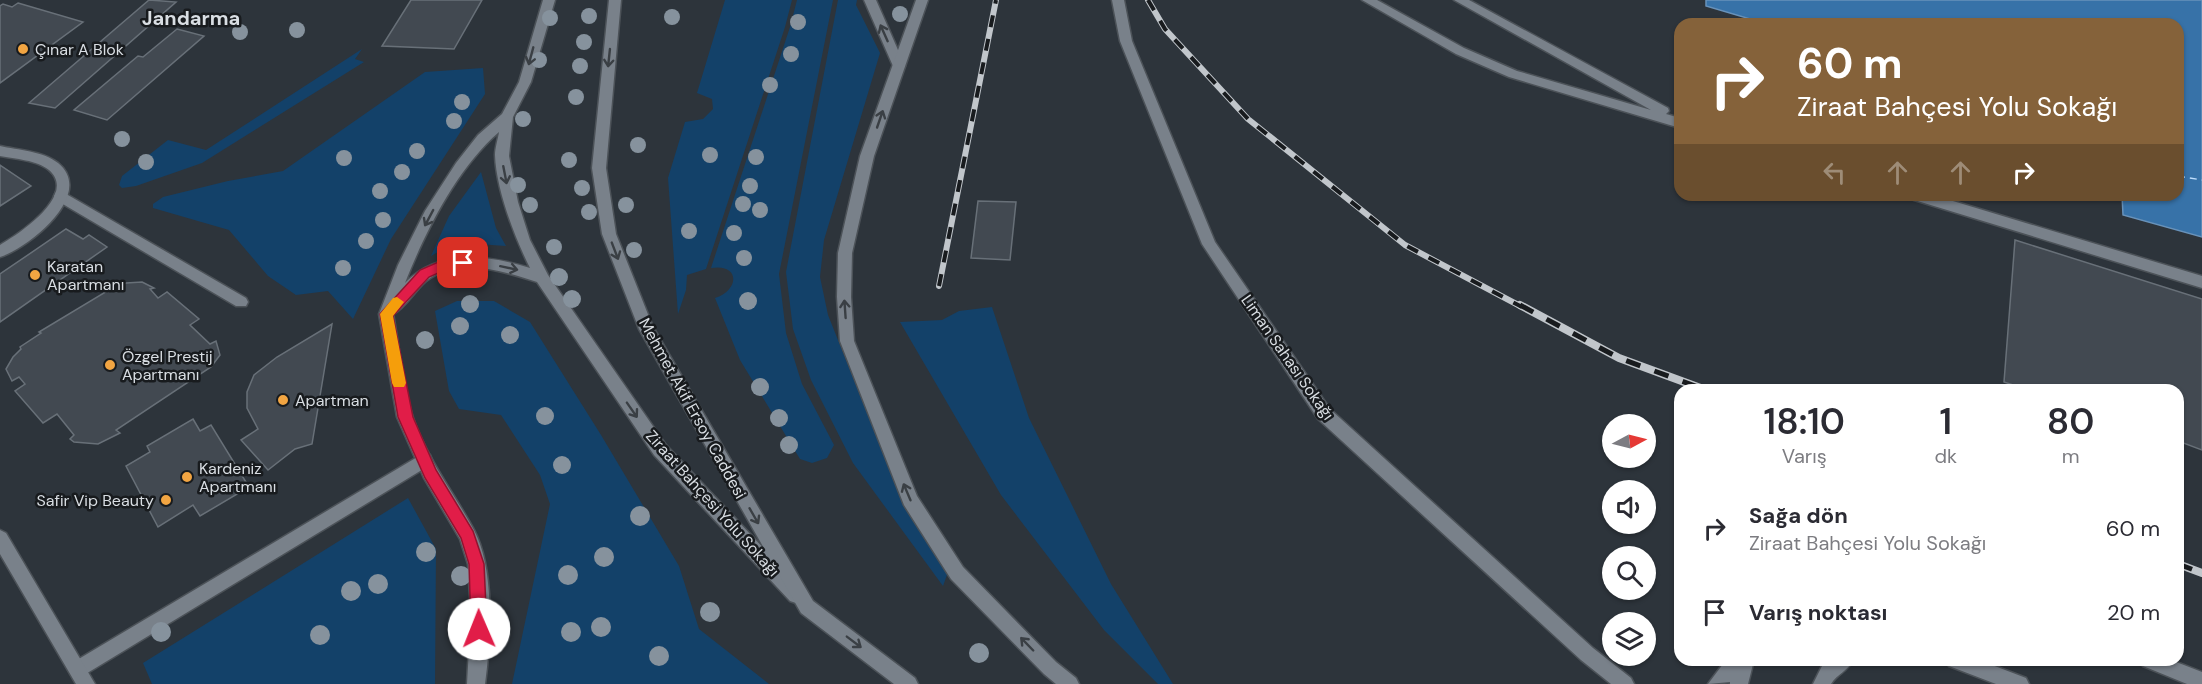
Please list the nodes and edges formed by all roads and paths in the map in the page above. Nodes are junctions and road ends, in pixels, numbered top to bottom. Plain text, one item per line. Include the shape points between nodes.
1 (549, 0) edge
2 (615, 0) edge
3 (870, 0) edge
4 (922, 0) edge
5 (1118, 0) edge
6 (1368, 0) edge
7 (1460, 0) edge
8 (899, 66) junction
9 (507, 117) junction
10 (1674, 119) edge
11 (1674, 120) edge
12 (0, 151) edge
13 (61, 196) junction
14 (1936, 201) edge
15 (0, 252) edge
16 (542, 278) junction
17 (2202, 282) edge
18 (241, 302) dead end
19 (386, 314) junction
20 (424, 460) junction
21 (0, 538) edge
22 (807, 607) junction
23 (1733, 666) edge
24 (1744, 666) edge
25 (1836, 666) edge
26 (1970, 666) edge
27 (2164, 666) edge
28 (82, 676) edge
29 (2202, 681) edge
30 (476, 684) edge
31 (909, 684) edge
32 (1070, 684) edge
33 (1625, 684) edge
34 (1717, 684) edge
35 (1739, 684) edge
36 (1822, 684) edge
37 (2020, 684) edge

1 -> 9 street, Ziraat Bahçesi Yolu Sokağı via 525,82
2 -> 22 street, Mehmet Akif Ersoy Caddesi via 599,168 609,234 646,329
8 -> 3 street
4 - 8 street
5 - 33 street, Liman Sahası Sokağı via 1126,40 1209,244 1324,414 1587,654
6 - 11 street via 1460,51 1513,74
7 - 10 street
32 -> 8 street via 957,573 909,500 847,341 845,253 867,156
9 -> 16 street, Ziraat Bahçesi Yolu Sokağı via 502,156 511,202 523,240
9 -> 19 street, Ziraat Bahçesi Yolu Sokağı via 483,138 430,215
12 - 13 street via 55,168 61,175
13 - 15 street via 43,222
13 - 18 street
14 - 17 street
19 -> 16 street via 425,274 443,265 483,263
16 -> 22 street, Ziraat Bahçesi Yolu Sokağı via 660,450
19 - 20 street via 405,417
20 - 28 street
20 - 30 street via 468,536 477,564 480,612
21 - 28 street
22 -> 31 street, Mehmet Akif Ersoy Caddesi
23 - 34 street
24 - 35 street
25 - 36 street
26 - 37 street
27 - 29 street

